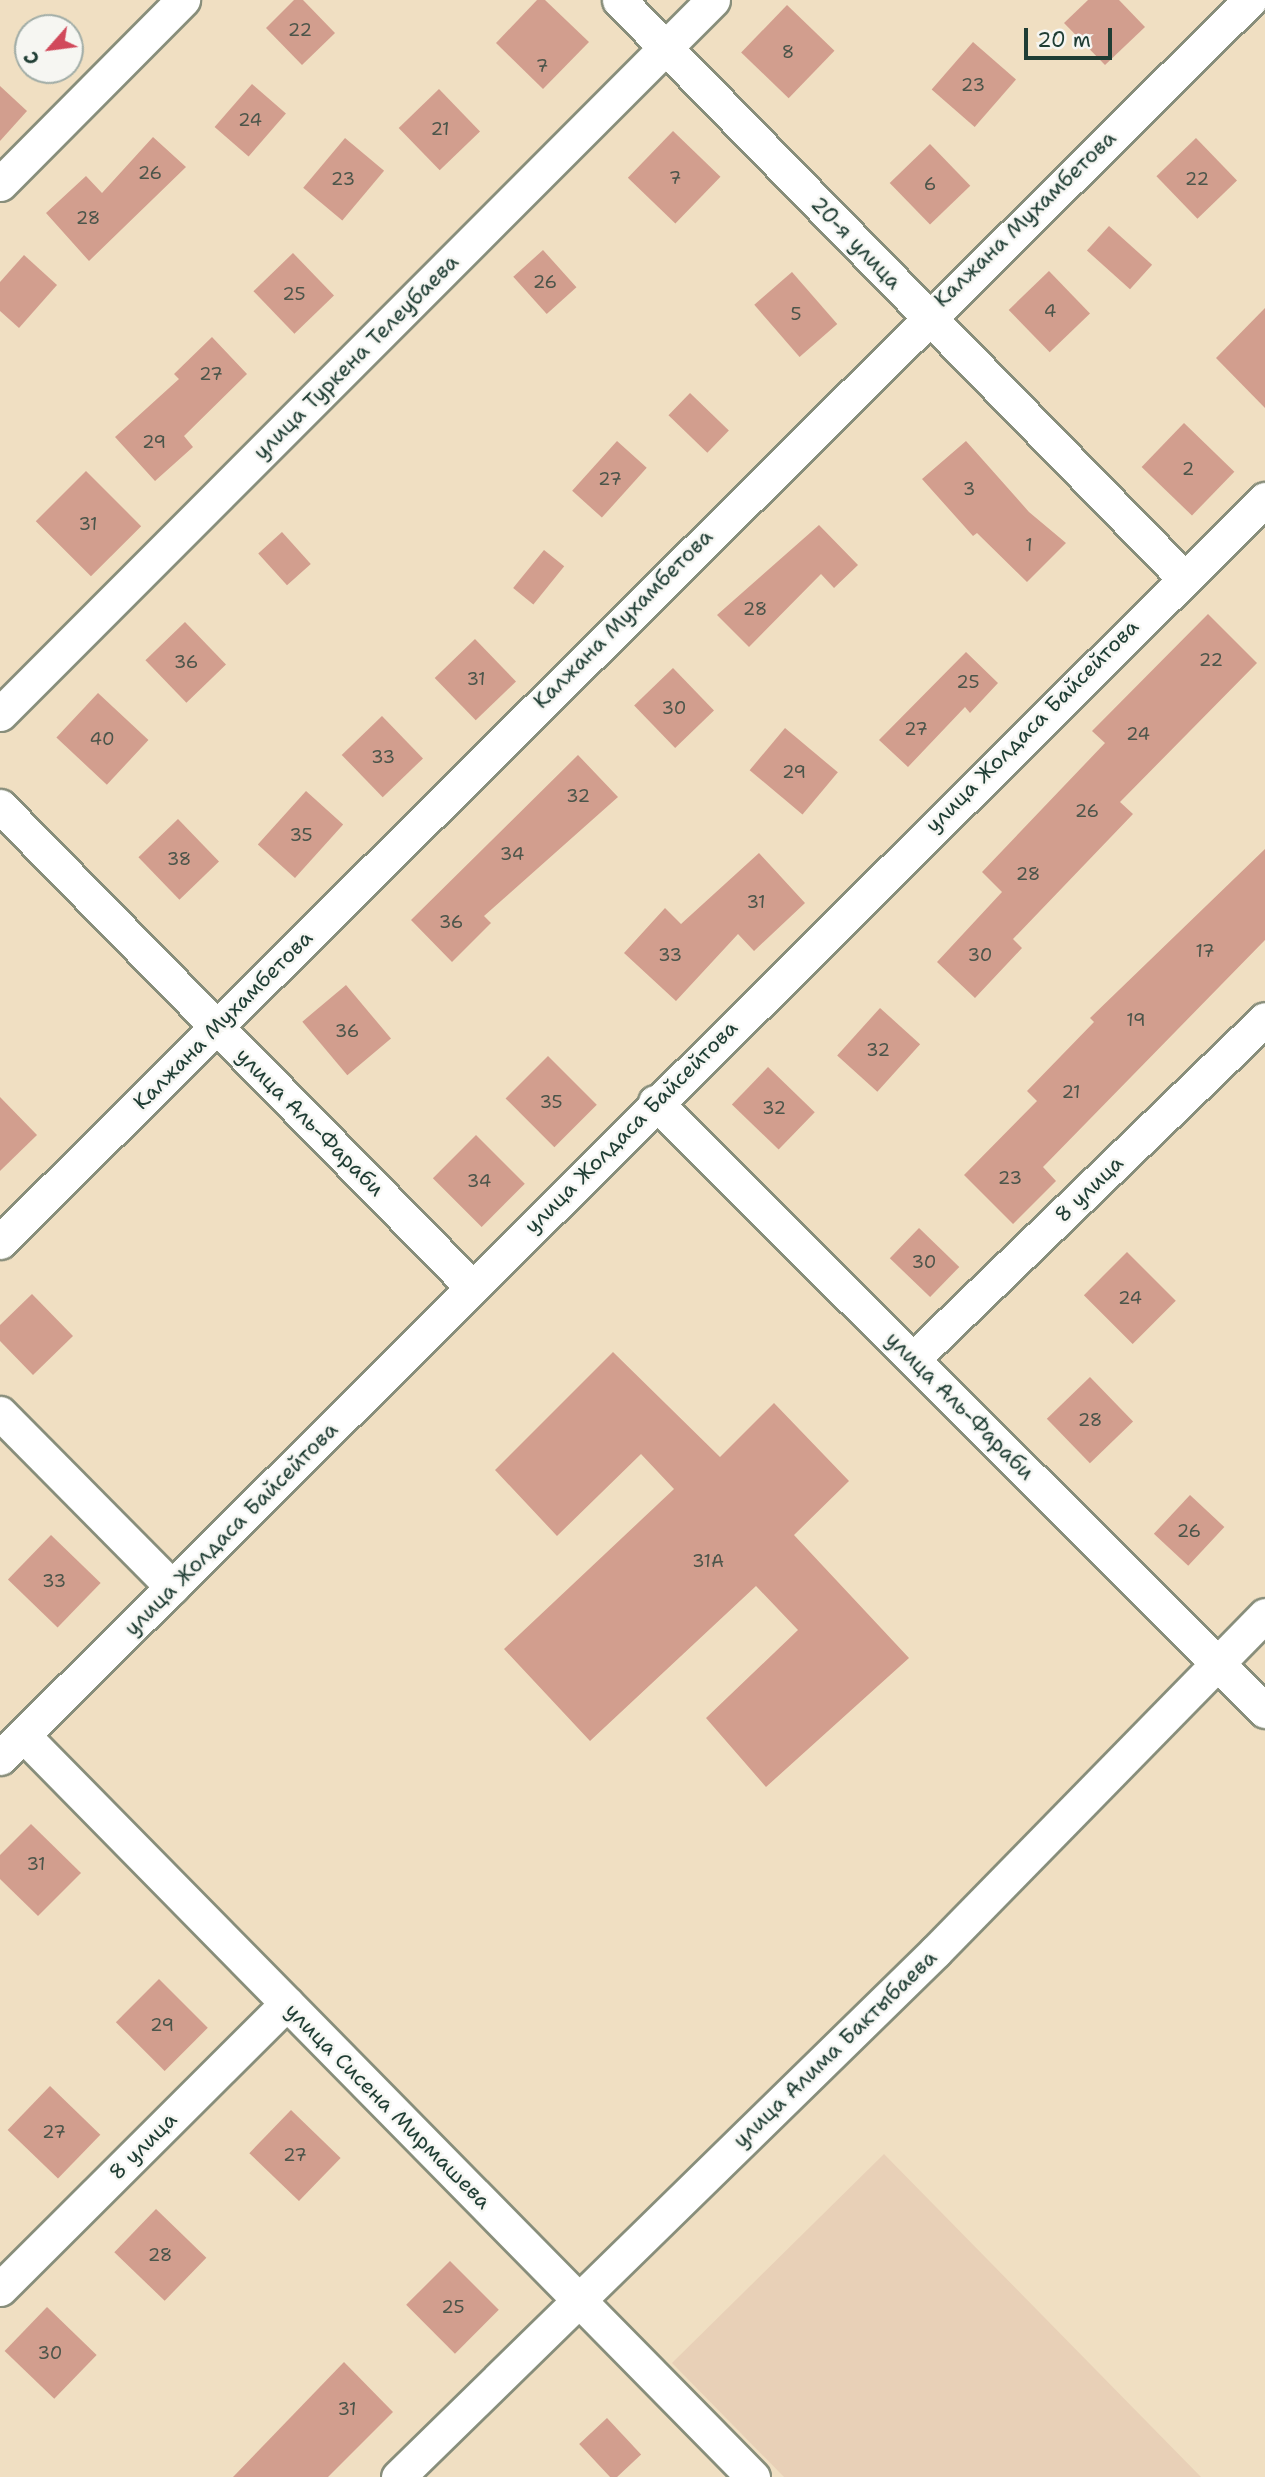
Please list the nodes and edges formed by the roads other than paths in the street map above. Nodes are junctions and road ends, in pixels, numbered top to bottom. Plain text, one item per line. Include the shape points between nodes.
1 (183, 0) edge
2 (619, 0) edge
3 (713, 0) edge
4 (1250, 0) edge
5 (665, 47) junction
6 (0, 184) edge
7 (927, 315) junction
8 (1265, 499) edge
9 (1182, 576) junction
10 (0, 714) edge
11 (0, 806) edge
12 (1265, 1018) edge
13 (217, 1027) junction
14 (655, 1102) junction
15 (0, 1241) edge
16 (473, 1288) junction
17 (913, 1359) junction
18 (0, 1413) edge
19 (172, 1587) junction
20 (1265, 1615) edge
21 (1217, 1663) junction
22 (1265, 1711) edge
23 (12, 1746) edge
24 (287, 2003) junction
25 (0, 2289) edge
26 (577, 2298) junction
27 (398, 2477) edge
28 (753, 2477) edge

1 - 6 street
2 - 5 street, 20-я улица
3 - 5 street, улица Туркена Телеубаева
4 - 7 street, Калжана Мухамбетова
5 - 7 street, 20-я улица
5 - 10 street, улица Туркена Телеубаева
7 - 9 street, 20-я улица
7 - 13 street, Калжана Мухамбетова
8 - 9 street, улица Жолдаса Байсейтова
9 - 14 street, улица Жолдаса Байсейтова
11 - 13 street, улица Аль-Фараби
12 - 17 street, 8 улица
13 - 15 street, Калжана Мухамбетова
13 - 16 street, улица Аль-Фараби
14 - 16 street, улица Жолдаса Байсейтова
14 - 17 street, улица Аль-Фараби
16 - 19 street, улица Жолдаса Байсейтова
17 - 21 street, улица Аль-Фараби
18 - 19 street
19 - 23 street, улица Жолдаса Байсейтова
20 - 21 street, улица Алима Бактыбаева
21 - 22 street, улица Аль-Фараби
21 - 26 street, улица Алима Бактыбаева via 936,1951
23 - 24 street, улица Сисена Мирмашева
24 - 25 street, 8 улица
24 - 26 street, улица Сисена Мирмашева
26 - 27 street, улица Алима Бактыбаева
26 - 28 street, улица Сисена Мирмашева

